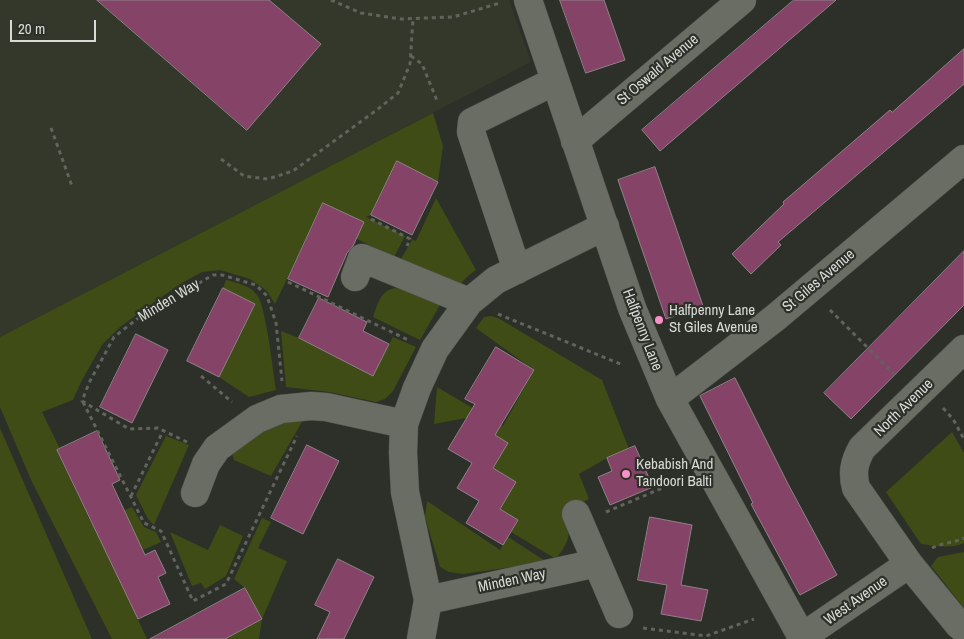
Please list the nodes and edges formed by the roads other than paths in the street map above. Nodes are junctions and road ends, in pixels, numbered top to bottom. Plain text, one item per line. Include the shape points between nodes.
1 (742, 0) edge
2 (516, 1) edge
3 (555, 81) junction
4 (575, 141) junction
5 (964, 159) edge
6 (605, 226) junction
7 (517, 270) junction
8 (355, 276) dead end
9 (470, 302) junction
10 (964, 349) edge
11 (670, 400) junction
12 (404, 424) junction
13 (195, 493) dead end
14 (578, 519) road end
15 (597, 562) junction
16 (909, 564) junction
17 (428, 600) junction
18 (619, 614) road end
19 (962, 627) edge
20 (802, 638) edge
21 (421, 639) edge

1 - 4 street, St Oswald Avenue
2 - 3 street, Halfpenny Lane
3 - 4 street, Halfpenny Lane
3 - 7 street via 472,122 471,132
4 - 6 street, Halfpenny Lane
5 - 11 street, St Giles Avenue via 775,318
6 - 7 street
6 - 11 street, Halfpenny Lane via 632,308
7 - 9 street via 496,280
8 - 9 street via 362,258
9 - 12 street via 435,348
10 - 16 street, North Avenue via 862,448 855,461 856,488
11 - 20 street, Halfpenny Lane
12 - 13 street via 326,407 281,410 252,422 215,452 206,464
12 - 17 street via 405,492
14 - 15 street
15 - 17 street, Minden Way
15 - 18 street
16 - 19 street
16 - 20 street, West Avenue
17 - 21 street

